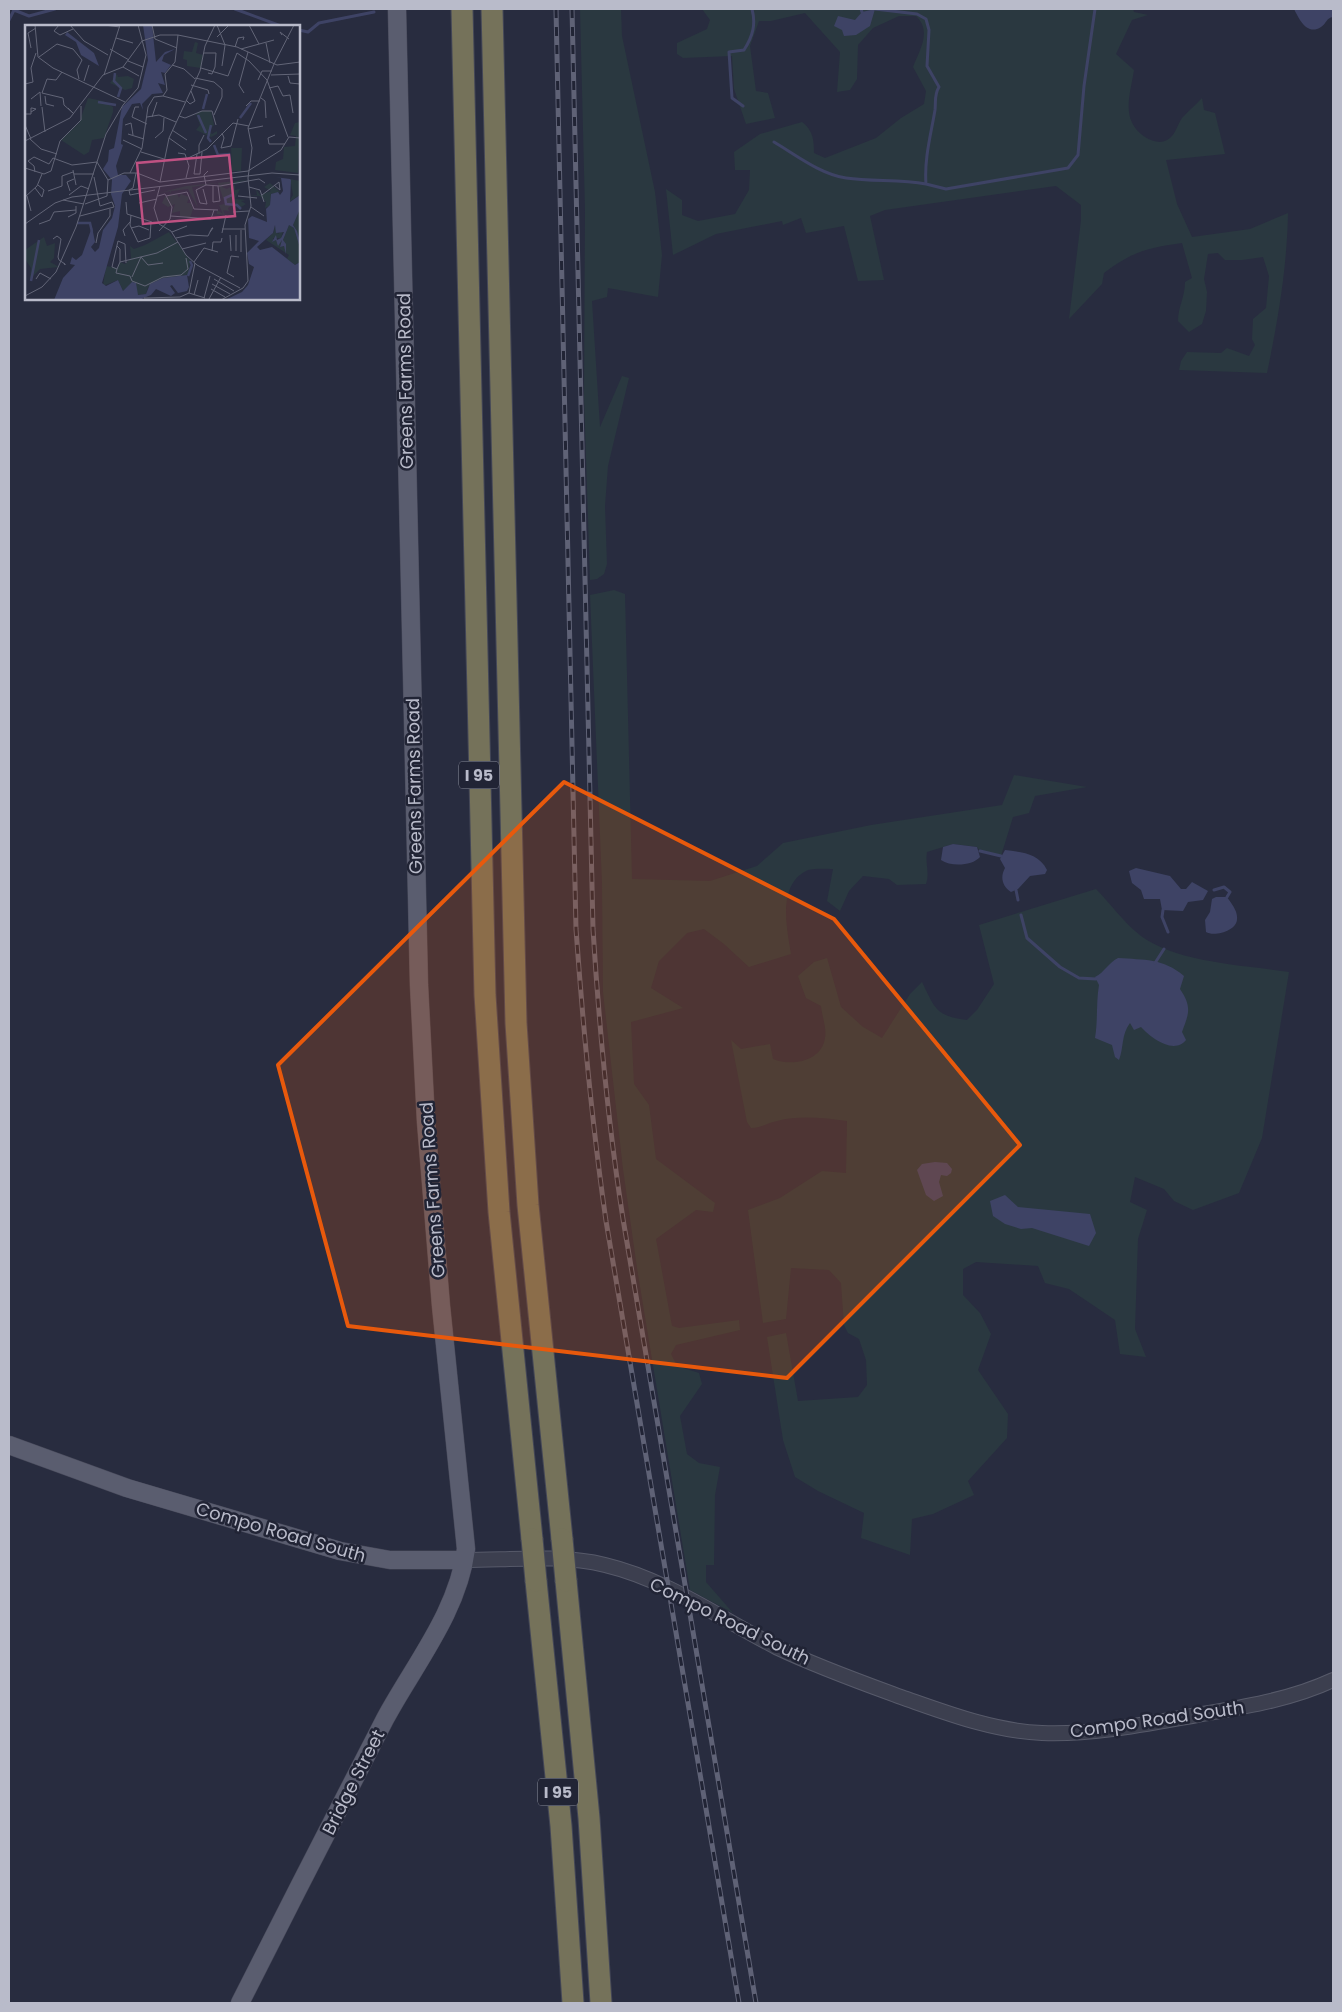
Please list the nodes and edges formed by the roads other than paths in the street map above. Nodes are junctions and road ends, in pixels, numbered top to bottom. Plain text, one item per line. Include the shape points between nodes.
1 (397, 9) edge
2 (462, 9) edge
3 (492, 9) edge
4 (9, 1445) edge
5 (464, 1560) junction
6 (1333, 1680) edge
7 (240, 2003) edge
8 (573, 2003) edge
9 (601, 2003) edge

1 - 5 main road, Greens Farms Road via 419,985 440,1297 466,1536
2 - 8 highway, I 95, bridge via 485,995 497,1194 560,1816
3 - 9 highway, I 95, bridge via 516,1033 530,1232 592,1845
4 - 5 main road, Compo Road South via 127,1488 340,1551 390,1560
5 - 6 street, Compo Road South via 578,1561 622,1570 688,1598 810,1662 951,1714 1007,1729 1055,1733 1116,1729 1270,1702
5 - 7 main road, Bridge Street via 443,1619 386,1718

